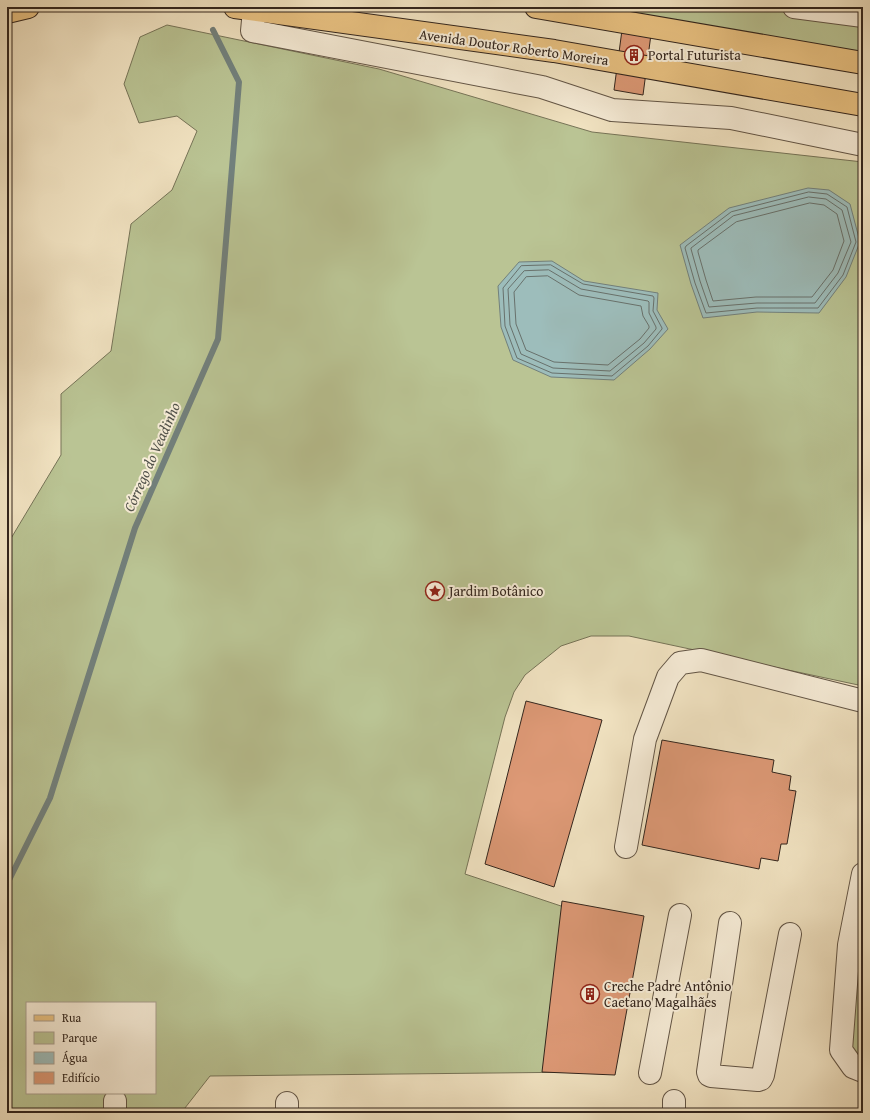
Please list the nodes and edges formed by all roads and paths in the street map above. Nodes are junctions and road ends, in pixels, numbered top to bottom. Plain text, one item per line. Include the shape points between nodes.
1 (28, 7) edge
2 (536, 7) edge
3 (794, 7) edge
4 (245, 8) edge
5 (7, 12) edge
6 (863, 16) edge
7 (863, 64) edge
8 (863, 106) edge
9 (863, 145) edge
10 (863, 701) edge
11 (626, 847) dead end
12 (863, 874) edge
13 (680, 915) dead end
14 (730, 923) dead end
15 (790, 934) dead end
16 (863, 1071) edge
17 (650, 1073) dead end

1 - 5 main road
2 - 7 main road
3 - 6 street
4 - 8 main road, Avenida Doutor Roberto Moreira via 554,51
4 - 9 street via 252,30 542,87 612,110 731,118
10 - 11 street via 701,660 680,663 668,677 645,739
12 - 16 street via 849,945 841,1050 854,1067
13 - 17 street
14 - 15 street via 708,1072 711,1076 761,1079

